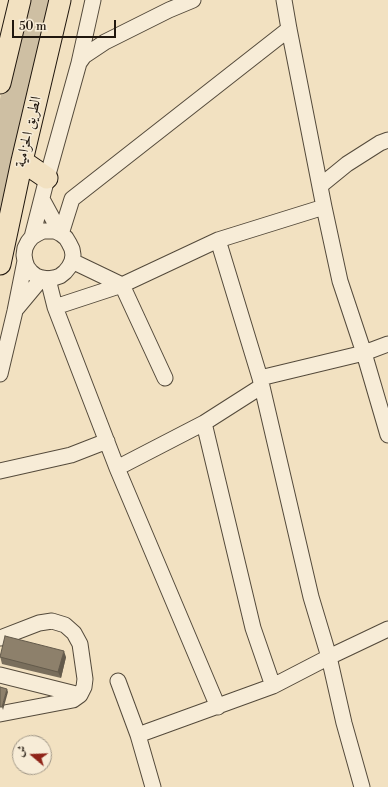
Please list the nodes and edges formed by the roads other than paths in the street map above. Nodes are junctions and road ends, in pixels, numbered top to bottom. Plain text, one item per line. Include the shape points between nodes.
1 (20, 0) edge
2 (60, 0) edge
3 (93, 0) edge
4 (193, 0) edge
5 (284, 0) edge
6 (289, 29) junction
7 (79, 63) junction
8 (0, 83) edge
9 (388, 140) edge
10 (22, 161) junction
11 (47, 178) junction
12 (320, 186) junction
13 (42, 199) junction
14 (324, 207) junction
15 (61, 234) junction
16 (32, 238) junction
17 (218, 240) junction
18 (25, 261) junction
19 (72, 261) junction
20 (0, 264) edge
21 (45, 278) junction
22 (122, 285) junction
23 (55, 307) junction
24 (15, 311) junction
25 (388, 344) edge
26 (364, 353) junction
27 (0, 374) edge
28 (165, 378) dead end
29 (261, 382) junction
30 (383, 402) edge
31 (204, 423) junction
32 (388, 435) edge
33 (107, 441) junction
34 (117, 468) junction
35 (0, 471) edge
36 (388, 629) edge
37 (0, 638) edge
38 (329, 657) junction
39 (0, 675) edge
40 (118, 681) dead end
41 (273, 686) junction
42 (80, 695) junction
43 (218, 707) junction
44 (0, 714) edge
45 (138, 735) junction
46 (153, 787) edge
47 (362, 787) edge

1 - 8 highway
2 - 10 highway, الطريق الحزامية
3 - 7 street
4 - 7 street via 105,42 84,56
5 - 6 street
6 - 12 street
6 - 15 street via 72,199
7 - 11 street
9 - 12 street via 347,164
10 - 11 highway
10 - 20 highway, الطريق الحزامية
11 - 13 street
12 - 14 street
13 - 15 street
13 - 16 street
14 - 17 street
14 - 26 street via 340,281
15 - 16 street via 43,231
15 - 19 street via 70,243
16 - 18 street via 25,248
17 - 22 street
17 - 29 street
18 - 21 street via 31,272
18 - 24 street
19 - 21 street via 60,276
19 - 22 street
21 - 23 street
21 - 24 street
22 - 23 street
22 - 28 street
23 - 33 street
24 - 27 street
25 - 26 street
26 - 29 street
26 - 30 street
29 - 31 street
29 - 38 street via 311,597
30 - 32 street
31 - 34 street
31 - 41 street via 253,628
33 - 34 street
33 - 35 street via 70,455
34 - 43 street
36 - 38 street
37 - 42 street via 39,623 52,621 64,625 74,633 80,644 85,679
38 - 41 street
38 - 47 street
39 - 42 street
40 - 45 street
41 - 43 street
42 - 44 street via 73,700
43 - 45 street
45 - 46 street

